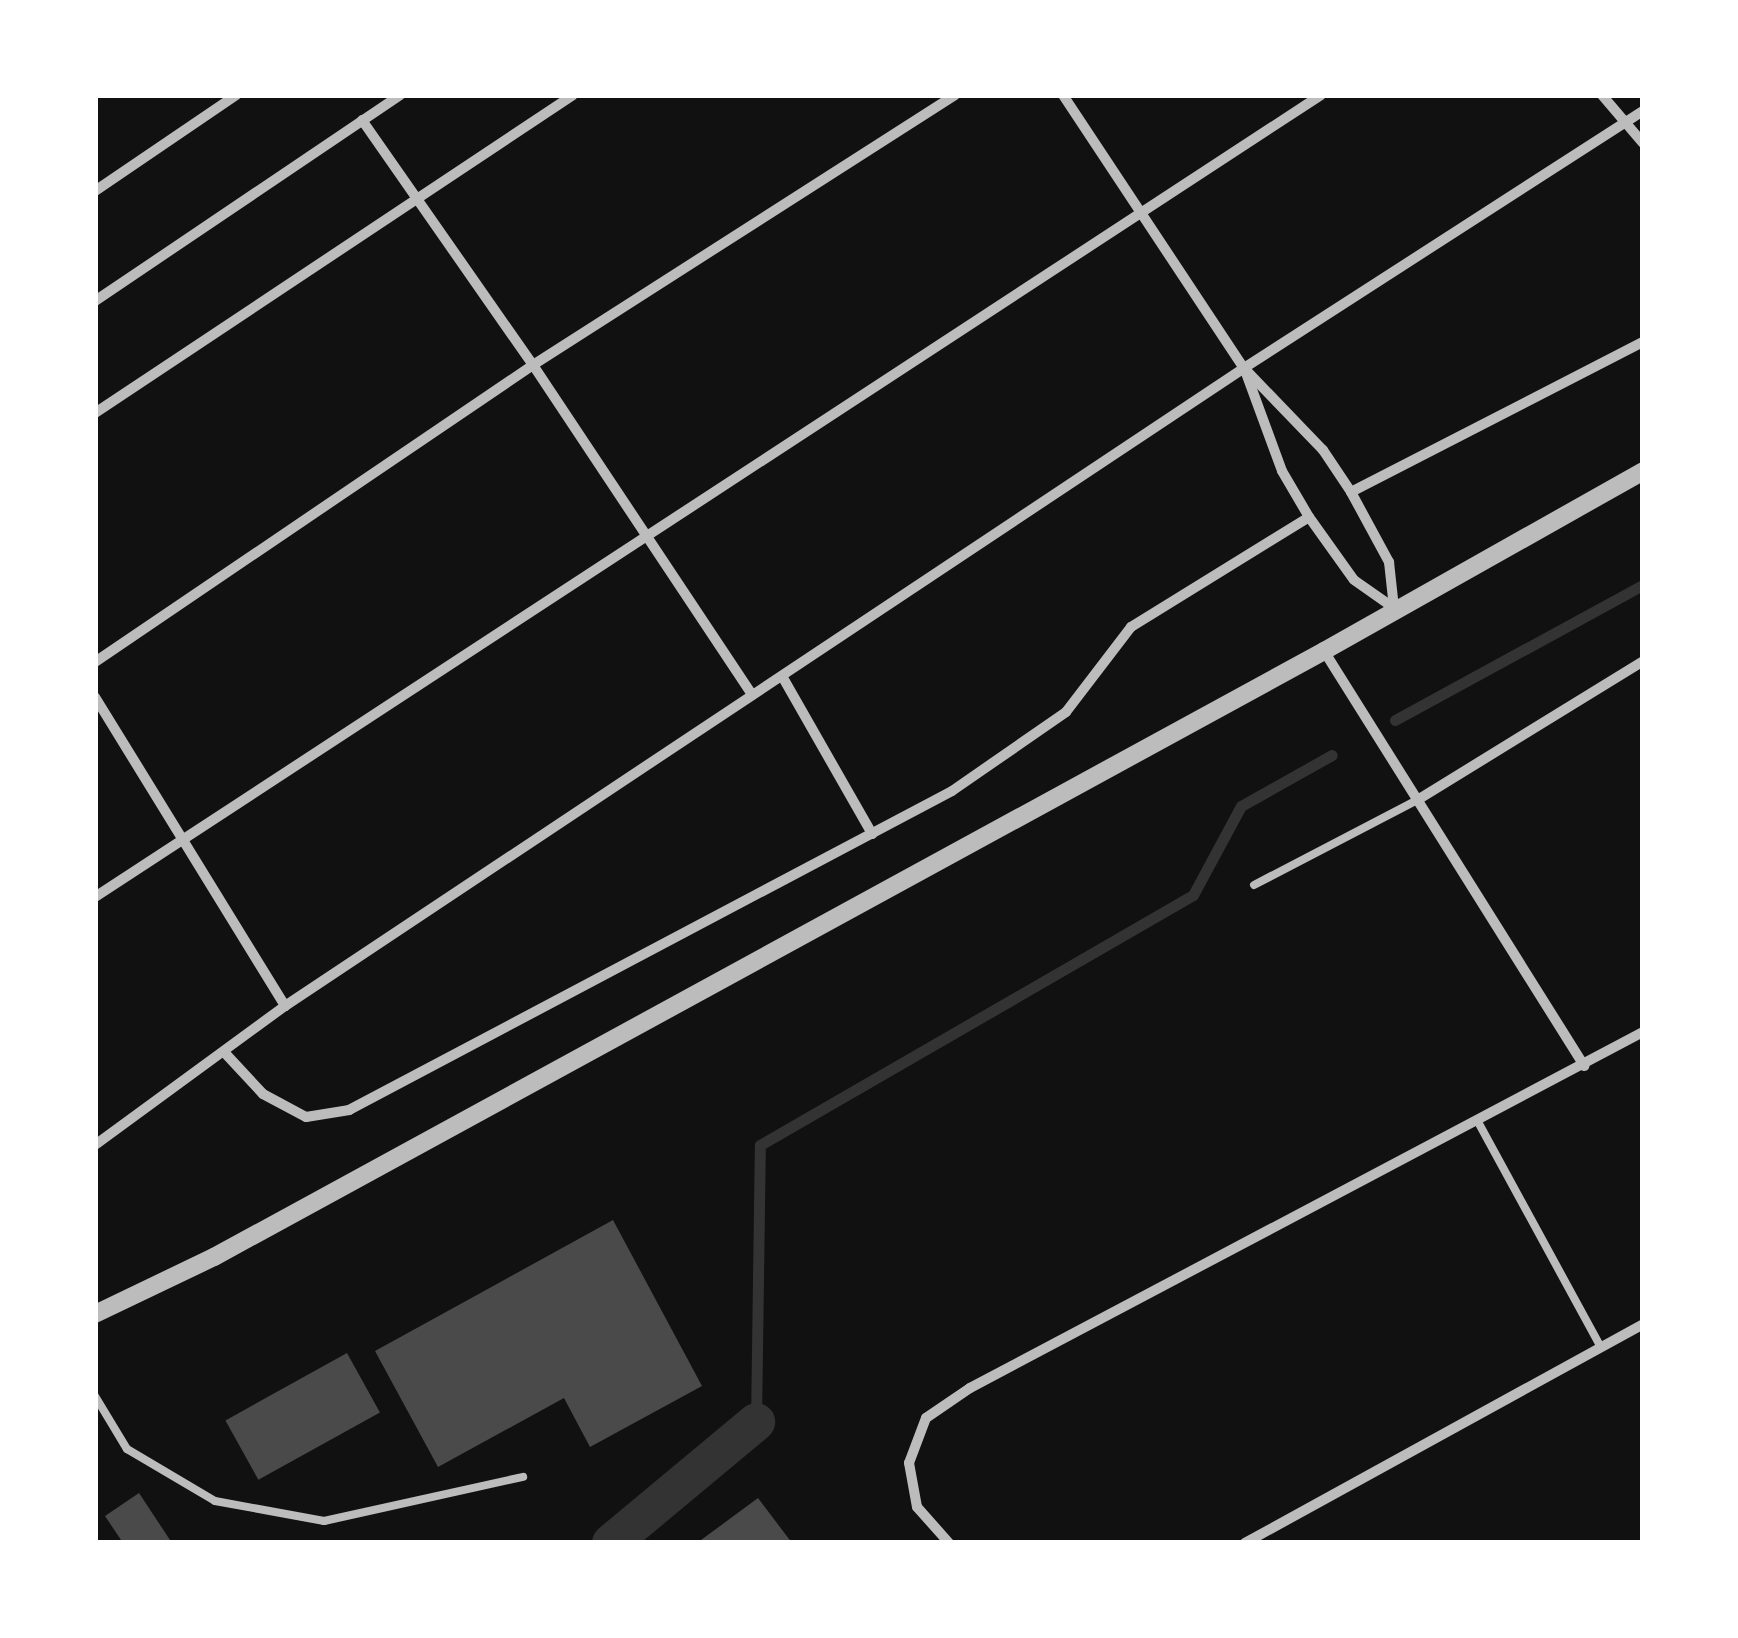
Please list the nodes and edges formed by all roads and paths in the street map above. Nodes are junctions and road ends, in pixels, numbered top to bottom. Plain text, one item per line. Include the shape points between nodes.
1 (236, 95) edge
2 (400, 95) edge
3 (573, 95) edge
4 (955, 95) edge
5 (1063, 95) edge
6 (1321, 95) edge
7 (1602, 95) edge
8 (1643, 111) edge
9 (362, 120) junction
10 (1626, 122) junction
11 (1643, 143) edge
12 (95, 191) edge
13 (418, 198) junction
14 (1142, 214) junction
15 (95, 301) edge
16 (1643, 342) edge
17 (533, 366) junction
18 (1244, 368) junction
19 (95, 414) edge
20 (1643, 471) edge
21 (1352, 492) junction
22 (1309, 516) junction
23 (649, 538) junction
24 (1394, 608) junction
25 (1324, 651) junction
26 (1643, 661) edge
27 (95, 662) edge
28 (782, 676) junction
29 (752, 695) junction
30 (95, 697) edge
31 (1419, 799) junction
32 (872, 834) junction
33 (184, 843) junction
34 (1254, 885) dead end
35 (95, 897) edge
36 (286, 1006) junction
37 (1643, 1032) edge
38 (224, 1052) junction
39 (1584, 1066) junction
40 (1477, 1120) junction
41 (95, 1145) edge
42 (95, 1314) edge
43 (1643, 1324) edge
44 (1601, 1346) junction
45 (95, 1396) edge
46 (523, 1477) dead end
47 (949, 1543) edge
48 (1244, 1543) edge

1 - 12 street
2 - 9 street
3 - 13 street
4 - 17 street
5 - 14 street
6 - 14 street
7 - 10 street
8 - 10 street
9 - 13 street
9 - 15 street
10 - 11 street
10 - 18 street
13 - 17 street
13 - 19 street
14 - 18 street
14 - 23 street
16 - 21 street
17 - 23 street
17 - 27 street
18 - 21 street via 1323,450
18 - 22 street via 1282,470
18 - 28 street
20 - 24 street
21 - 24 street via 1389,562
22 - 24 street via 1354,580
22 - 32 street via 1131,627 1066,712 1036,735
23 - 29 street
23 - 33 street
24 - 25 street
25 - 31 street
25 - 42 street via 214,1257
26 - 31 street
28 - 29 street
28 - 32 street
29 - 36 street
30 - 33 street
31 - 34 lane
31 - 39 street
32 - 38 street via 349,1110 306,1117 263,1094
33 - 35 street
33 - 36 street
36 - 38 street
37 - 39 street
38 - 41 street
39 - 40 street
40 - 44 lane
40 - 47 street via 970,1388 926,1418 909,1464 918,1507
43 - 44 street
44 - 48 street
45 - 46 lane via 128,1449 215,1501 324,1521

